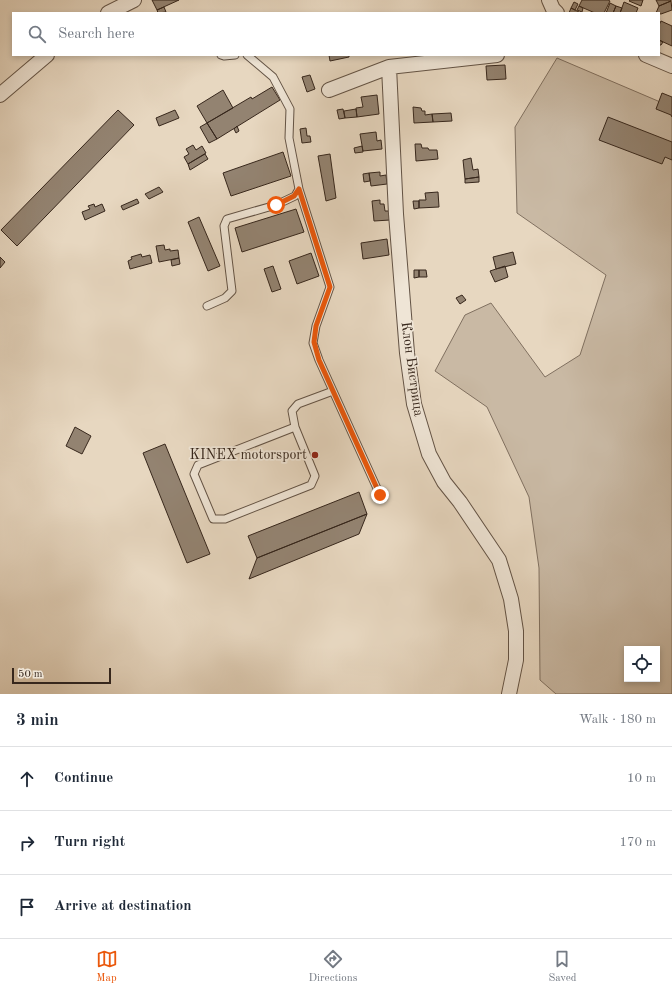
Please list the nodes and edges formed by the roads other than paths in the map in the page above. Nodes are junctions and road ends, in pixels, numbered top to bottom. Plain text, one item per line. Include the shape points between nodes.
1 (549, 0) edge
2 (127, 6) edge
3 (111, 12) edge
4 (556, 12) edge
5 (46, 56) edge
6 (248, 56) edge
7 (488, 56) edge
8 (648, 56) edge
9 (672, 66) edge
10 (389, 67) junction
11 (329, 90) dead end
12 (0, 95) edge
13 (299, 189) junction
14 (207, 306) dead end
15 (333, 391) junction
16 (295, 428) junction
17 (380, 495) dead end
18 (509, 694) edge

1 - 4 street
2 - 3 street
5 - 12 street
6 - 13 lane via 273,77 290,109 289,138
7 - 10 street
8 - 9 street
10 - 11 street
10 - 18 street, Клон Бистрица via 396,214 407,353 414,404 429,454 444,482 499,560 511,599 516,631 516,660
13 - 14 lane via 294,196 276,205 227,219 224,226 232,291 225,298
13 - 15 lane via 330,287 316,326 314,342
15 - 16 lane via 298,404 292,410
15 - 17 lane
16 - 16 lane via 315,476 311,485 225,519 213,519 194,474 198,465

